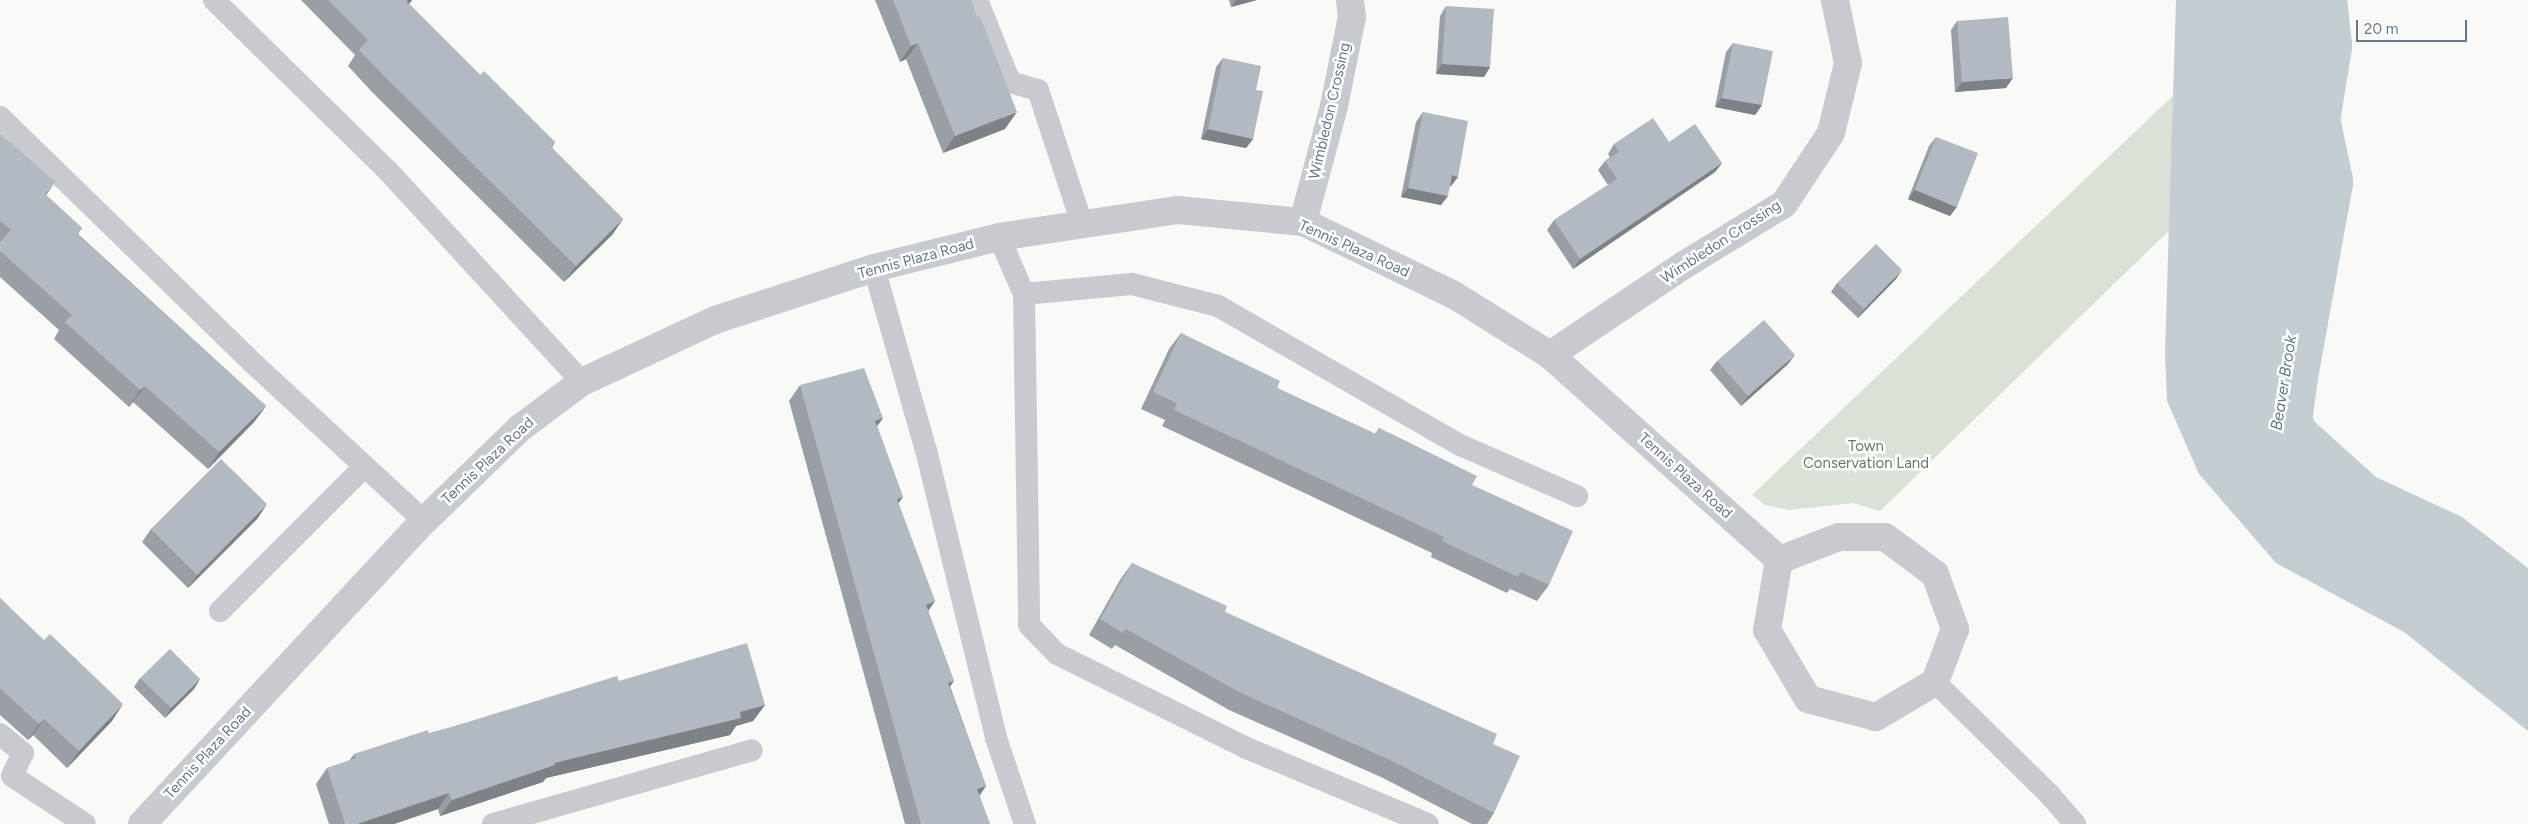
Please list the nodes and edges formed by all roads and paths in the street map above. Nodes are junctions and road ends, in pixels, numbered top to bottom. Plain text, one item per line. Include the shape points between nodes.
1 (214, 0) edge
2 (977, 0) edge
3 (1350, 0) edge
4 (1835, 0) edge
5 (0, 117) edge
6 (1303, 222) junction
7 (1082, 224) junction
8 (999, 237) junction
9 (874, 268) junction
10 (1024, 294) junction
11 (1550, 355) junction
12 (582, 382) junction
13 (364, 467) junction
14 (1577, 496) dead end
15 (424, 521) junction
16 (1779, 560) junction
17 (220, 611) dead end
18 (1935, 682) junction
19 (0, 734) edge
20 (752, 750) dead end
21 (85, 824) edge
22 (142, 824) edge
23 (493, 824) edge
24 (1024, 824) edge
25 (1428, 824) edge
26 (2076, 824) edge

1 - 12 lane via 389,172
2 - 7 lane via 1010,82 1038,90
3 - 6 street, Wimbledon Crossing via 1352,17 1334,106
4 - 11 street, Wimbledon Crossing via 1848,64 1831,133 1784,204
5 - 13 lane
6 - 7 street, Tennis Plaza Road via 1178,210
6 - 11 street, Tennis Plaza Road via 1454,295
7 - 8 street, Tennis Plaza Road
8 - 9 street, Tennis Plaza Road
8 - 10 lane
9 - 12 street, Tennis Plaza Road via 715,320
9 - 24 lane via 926,450 996,738
10 - 14 lane via 1132,284 1218,306 1460,445
10 - 25 lane via 1029,625 1057,654 1075,663 1244,747
11 - 16 street, Tennis Plaza Road
12 - 15 street, Tennis Plaza Road via 520,428
13 - 15 lane
13 - 17 lane
15 - 22 street, Tennis Plaza Road
16 - 18 street via 1839,537 1885,537 1935,574 1954,629
16 - 18 street via 1767,630 1808,699 1876,716
18 - 26 lane via 2050,794
19 - 21 lane via 23,753 12,776
20 - 23 lane

